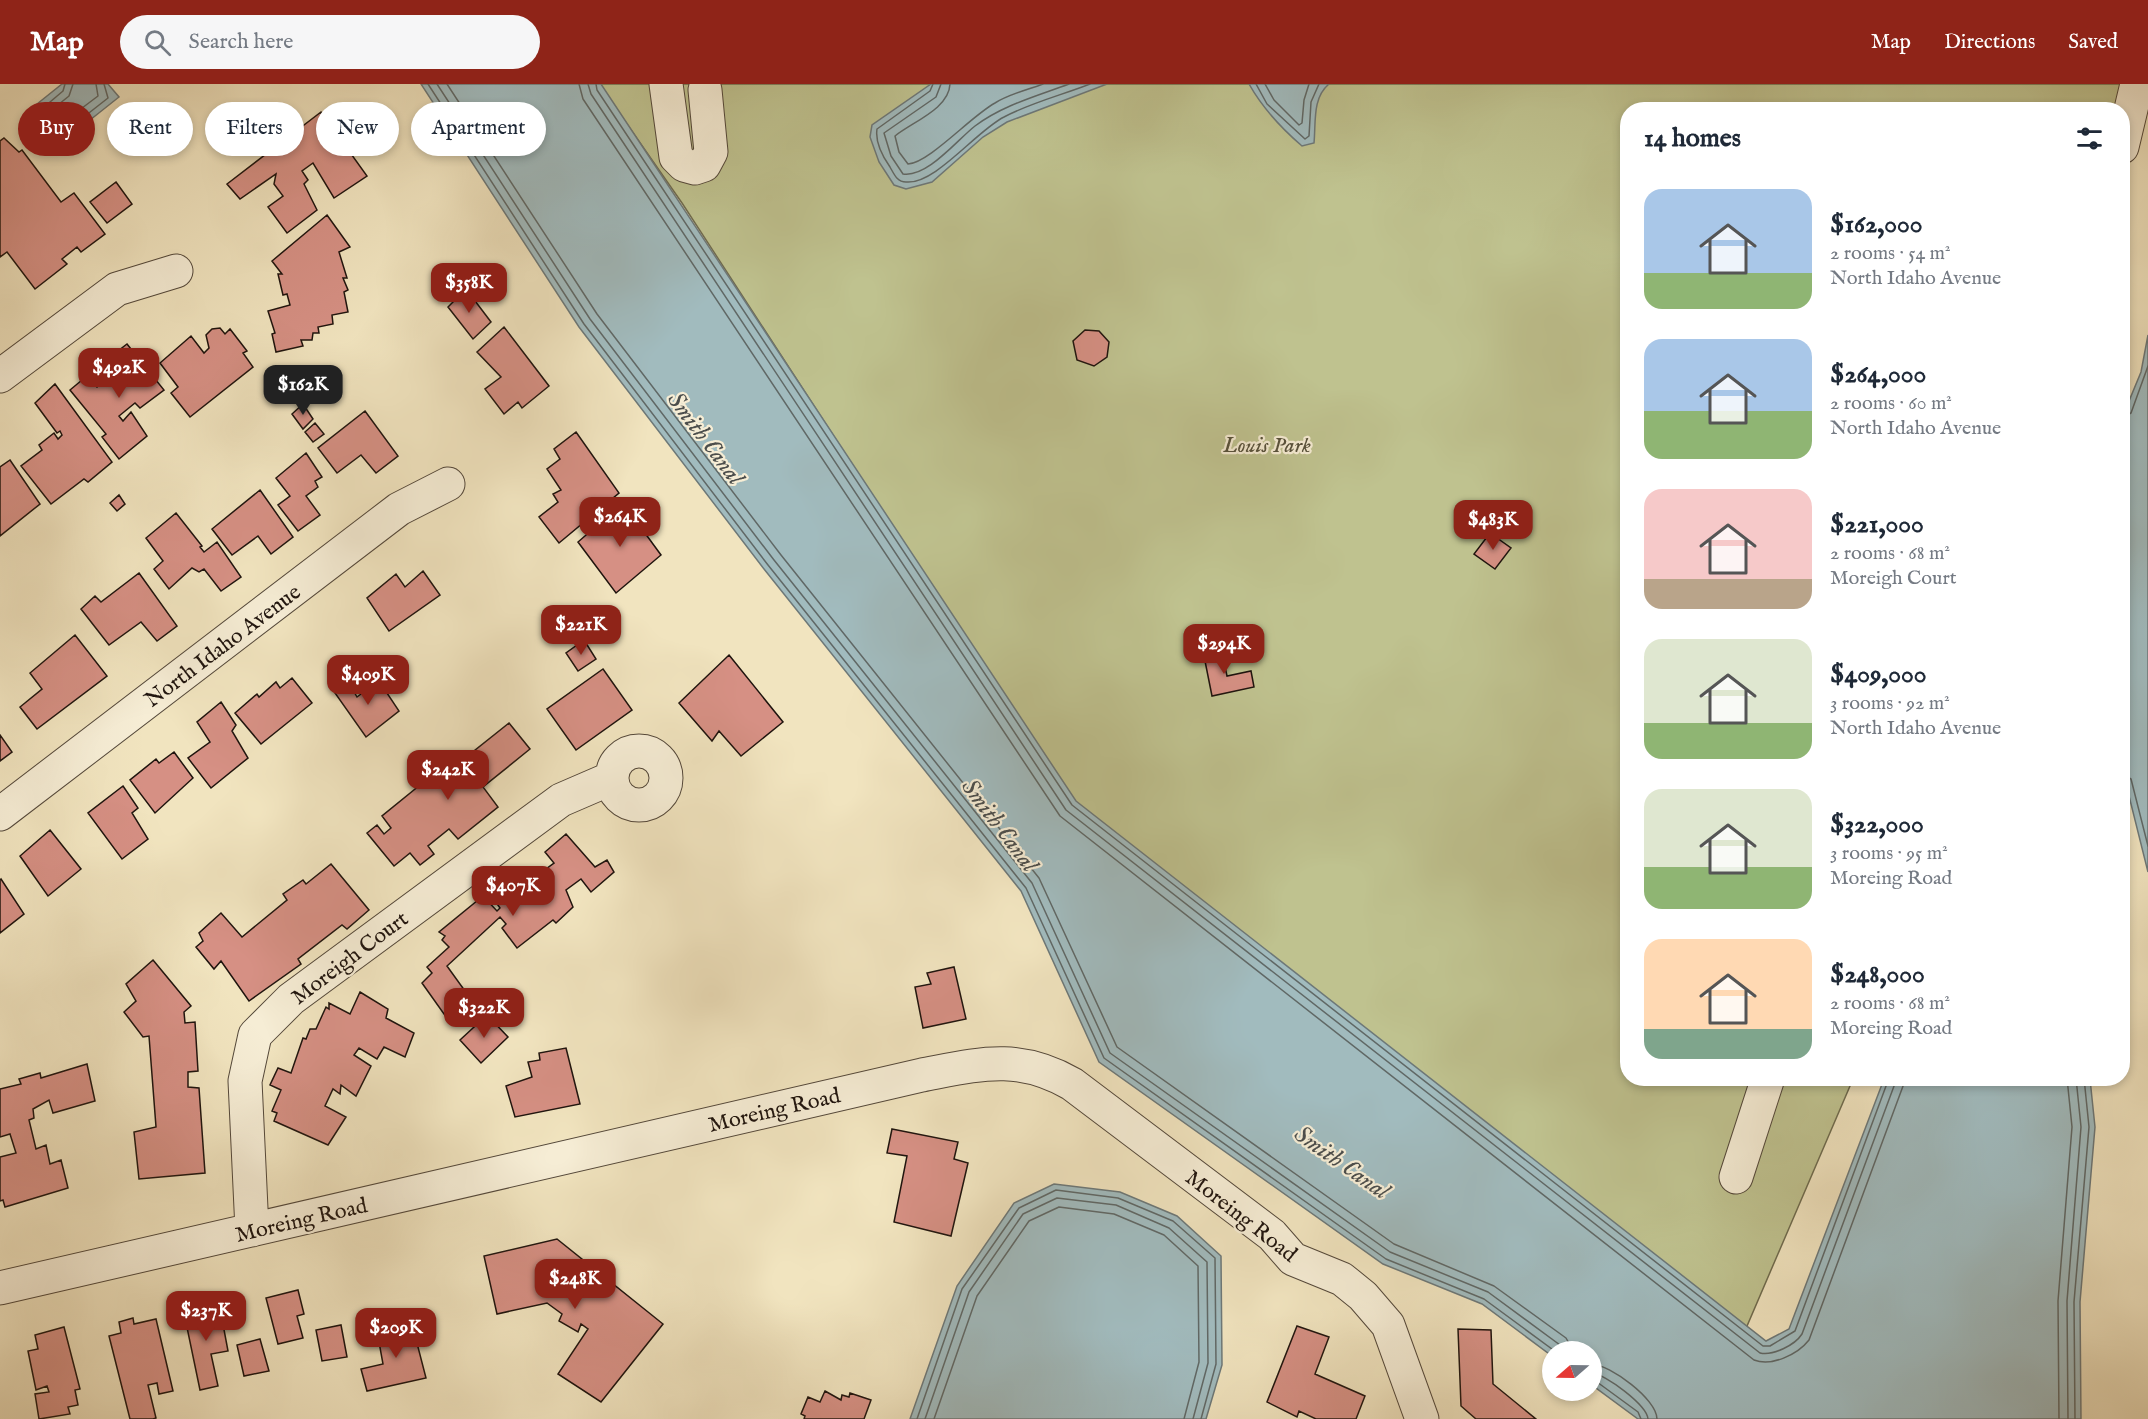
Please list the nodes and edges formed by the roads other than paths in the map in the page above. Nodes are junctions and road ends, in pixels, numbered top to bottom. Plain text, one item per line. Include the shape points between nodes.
1 (666, 84) edge
2 (2137, 84) edge
3 (701, 86) edge
4 (2130, 113) edge
5 (176, 271) dead end
6 (0, 376) edge
7 (448, 484) dead end
8 (612, 778) dead end
9 (0, 814) edge
10 (1765, 1086) edge
11 (1736, 1177) dead end
12 (252, 1230) junction
13 (0, 1288) edge
14 (1420, 1413) edge

1 - 3 street via 676,157 695,168 704,165 711,152
2 - 4 street
5 - 6 street via 117,288
7 - 9 street, North Idaho Avenue via 399,509
8 - 12 street, Moreigh Court via 561,800 291,999 255,1035 245,1081
10 - 11 street
12 - 13 street, Moreing Road
12 - 14 street, Moreing Road via 922,1075 965,1067 1024,1064 1048,1070 1072,1084 1272,1235 1293,1259 1342,1280 1363,1296 1388,1325

